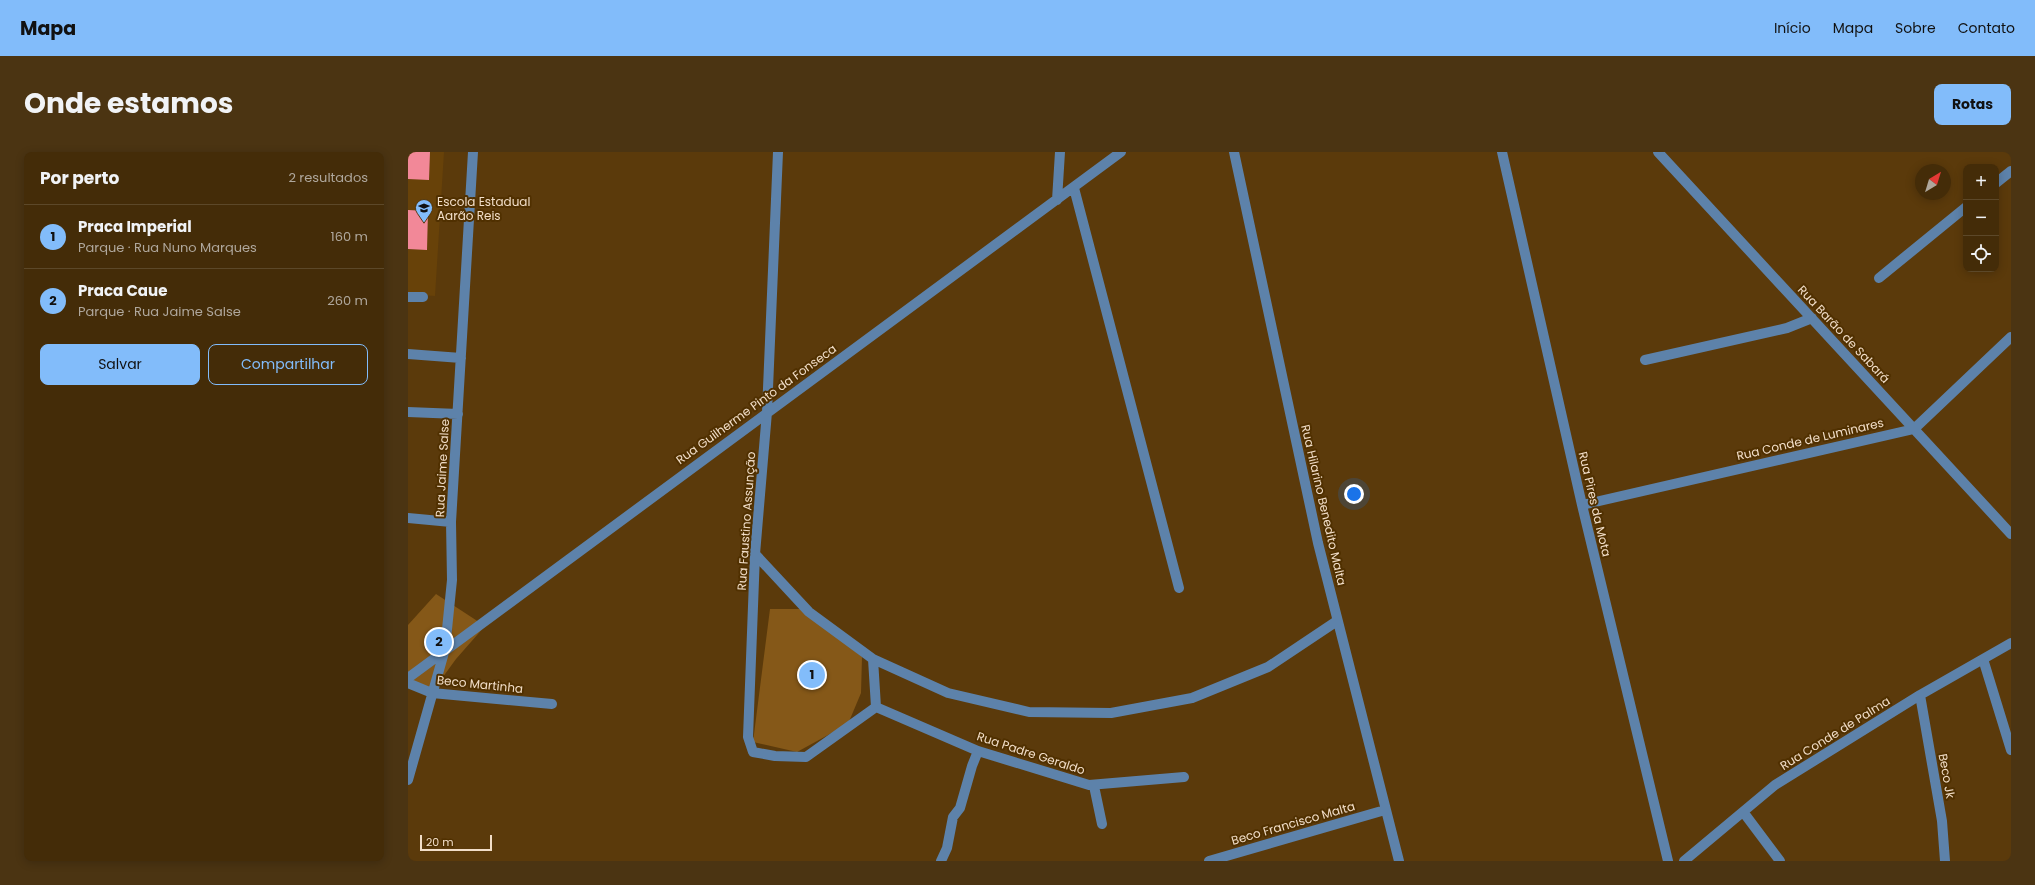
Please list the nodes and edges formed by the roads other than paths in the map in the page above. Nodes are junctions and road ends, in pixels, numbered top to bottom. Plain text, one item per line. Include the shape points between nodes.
1 (473, 152) edge
2 (778, 152) edge
3 (1060, 152) edge
4 (1121, 152) edge
5 (1234, 152) edge
6 (1502, 152) edge
7 (1658, 152) edge
8 (2011, 170) edge
9 (1999, 180) edge
10 (1074, 188) junction
11 (1057, 200) junction
12 (1963, 209) edge
13 (1879, 278) dead end
14 (408, 296) edge
15 (423, 297) dead end
16 (1812, 318) junction
17 (2011, 337) edge
18 (408, 354) edge
19 (461, 358) junction
20 (1645, 360) dead end
21 (408, 412) edge
22 (767, 412) junction
23 (458, 414) junction
24 (1914, 429) junction
25 (1582, 505) junction
26 (408, 518) edge
27 (451, 522) junction
28 (2011, 534) edge
29 (755, 554) junction
30 (1179, 588) dead end
31 (1337, 621) junction
32 (2011, 643) edge
33 (445, 649) junction
34 (873, 659) junction
35 (1983, 659) junction
36 (408, 678) edge
37 (408, 683) edge
38 (432, 693) junction
39 (1920, 695) junction
40 (552, 704) dead end
41 (876, 707) junction
42 (2011, 750) edge
43 (978, 751) junction
44 (1184, 777) dead end
45 (408, 780) edge
46 (1094, 786) junction
47 (1385, 810) junction
48 (1744, 813) junction
49 (1102, 824) dead end
50 (941, 861) edge
51 (1209, 861) edge
52 (1398, 861) edge
53 (1668, 861) edge
54 (1684, 861) edge
55 (1780, 861) edge
56 (1945, 861) edge

1 - 19 street, Rua Jaime Salse
2 - 22 street, Rua Faustino Assunção
3 - 11 street
4 - 10 street, Rua Guilherme Pinto da Fonseca
5 - 31 street, Rua Hilarino Benedito Malta
6 - 25 street, Rua Pires da Mota
7 - 16 street, Rua Barão de Sabará
8 - 9 street
10 - 11 street, Rua Guilherme Pinto da Fonseca
10 - 30 street
11 - 22 street, Rua Guilherme Pinto da Fonseca
12 - 13 street
14 - 15 street
16 - 20 street via 1787,328
16 - 24 street, Rua Barão de Sabará
17 - 24 street
18 - 19 street
19 - 23 street, Rua Jaime Salse
21 - 23 street
22 - 29 street, Rua Faustino Assunção
22 - 33 street, Rua Guilherme Pinto da Fonseca
23 - 27 street, Rua Jaime Salse
24 - 25 street, Rua Conde de Luminares
24 - 28 street, Rua Barão de Sabará
25 - 53 street, Rua Pires da Mota
26 - 27 street
27 - 33 street, Rua Jaime Salse via 452,580
29 - 34 street via 809,612
29 - 41 street, Rua Faustino Assunção via 748,737 752,752 806,757
31 - 34 street via 1262,670 1192,698 1111,714 1029,712 1014,709 948,693
31 - 47 street, Rua Hilarino Benedito Malta
32 - 35 street, Rua Conde de Palma
33 - 36 street, Rua Guilherme Pinto da Fonseca
33 - 38 street, Rua Jaime Salse
34 - 41 street
35 - 39 street, Rua Conde de Palma
35 - 42 street
37 - 38 street, Beco Martinha
38 - 40 street, Beco Martinha
38 - 45 street, Rua Jaime Salse
39 - 48 street, Rua Conde de Palma via 1775,785
39 - 56 street, Beco Jk via 1942,821
41 - 43 street, Rua Padre Geraldo
43 - 46 street, Rua Padre Geraldo
43 - 50 street via 960,808 953,817 947,848
44 - 46 street, Rua Padre Geraldo
46 - 49 street
47 - 51 street, Beco Francisco Malta
47 - 52 street, Rua Hilarino Benedito Malta
48 - 54 street, Rua Conde de Palma
48 - 55 street

